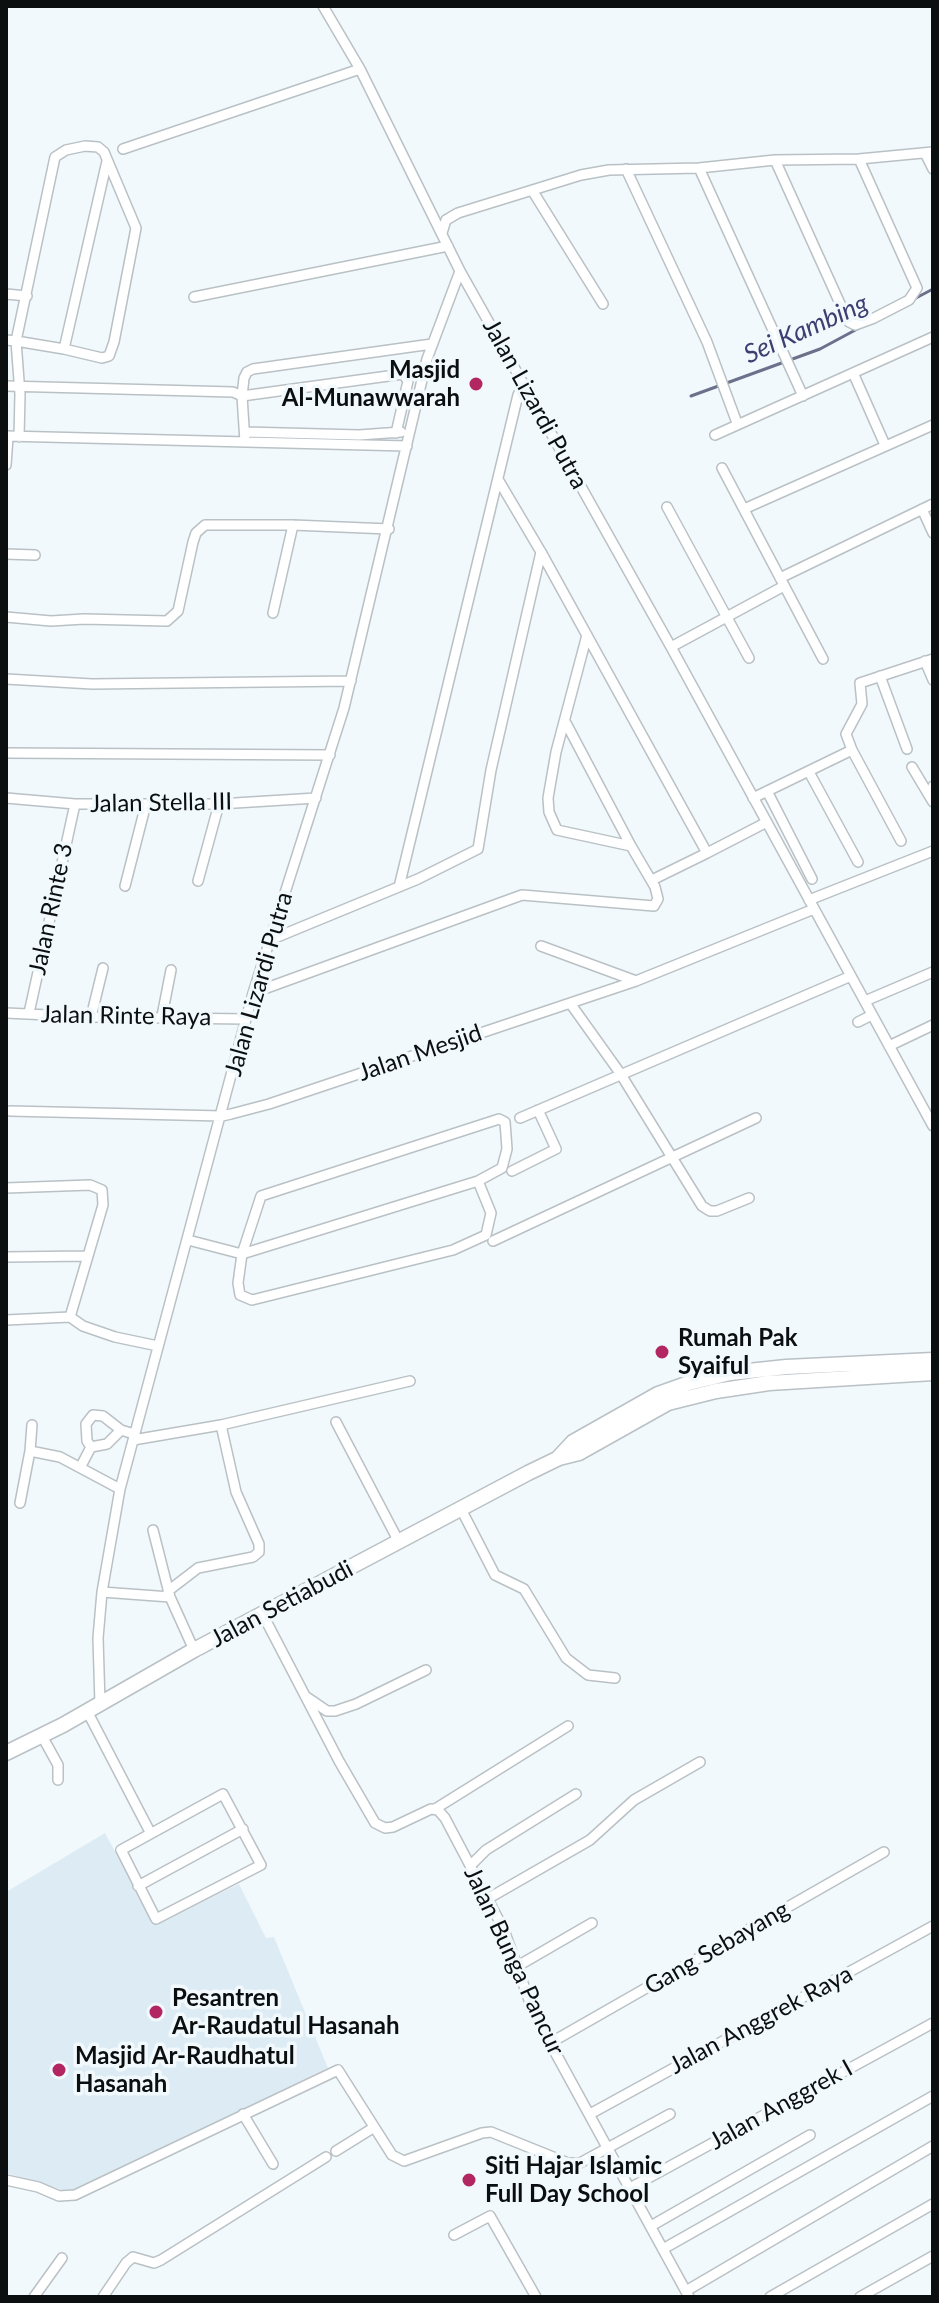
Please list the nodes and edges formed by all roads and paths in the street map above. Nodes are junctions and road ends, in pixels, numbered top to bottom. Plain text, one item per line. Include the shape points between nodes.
1 (323, 6) edge
2 (360, 69) junction
3 (123, 149) dead end
4 (929, 152) edge
5 (859, 159) junction
6 (107, 160) junction
7 (775, 160) junction
8 (699, 168) junction
9 (626, 169) junction
10 (933, 169) edge
11 (532, 190) junction
12 (442, 233) junction
13 (448, 246) junction
14 (460, 271) junction
15 (6, 294) edge
16 (27, 296) junction
17 (194, 297) dead end
18 (603, 304) dead end
19 (933, 337) edge
20 (11, 341) edge
21 (64, 349) junction
22 (430, 351) junction
23 (854, 375) junction
24 (523, 384) junction
25 (6, 386) edge
26 (19, 386) junction
27 (243, 388) junction
28 (803, 396) junction
29 (737, 423) junction
30 (933, 425) edge
31 (409, 432) junction
32 (396, 433) junction
33 (359, 435) junction
34 (715, 435) dead end
35 (11, 437) edge
36 (245, 437) junction
37 (885, 445) junction
38 (357, 446) junction
39 (407, 446) junction
40 (6, 465) edge
41 (722, 468) dead end
42 (499, 481) junction
43 (933, 504) edge
44 (667, 507) dead end
45 (744, 509) junction
46 (922, 509) junction
47 (293, 525) junction
48 (389, 529) junction
49 (933, 533) edge
50 (541, 552) junction
51 (6, 554) edge
52 (35, 555) dead end
53 (782, 582) junction
54 (273, 613) dead end
55 (6, 617) edge
56 (727, 617) junction
57 (587, 635) junction
58 (671, 647) junction
59 (749, 658) dead end
60 (823, 659) dead end
61 (929, 660) edge
62 (880, 676) junction
63 (6, 679) edge
64 (933, 680) edge
65 (351, 681) junction
66 (566, 723) junction
67 (907, 749) dead end
68 (852, 750) junction
69 (6, 753) edge
70 (330, 755) junction
71 (912, 767) dead end
72 (809, 772) junction
73 (767, 791) junction
74 (6, 798) edge
75 (316, 798) junction
76 (753, 798) junction
77 (933, 802) edge
78 (75, 804) junction
79 (146, 804) junction
80 (219, 804) junction
81 (767, 822) junction
82 (901, 841) dead end
83 (631, 846) junction
84 (933, 851) edge
85 (707, 853) junction
86 (858, 862) dead end
87 (812, 879) dead end
88 (652, 880) junction
89 (198, 881) dead end
90 (125, 886) dead end
91 (399, 887) junction
92 (812, 904) junction
93 (270, 940) junction
94 (541, 946) dead end
95 (103, 968) dead end
96 (171, 970) dead end
97 (933, 972) edge
98 (851, 976) junction
99 (636, 981) junction
100 (253, 993) junction
101 (865, 1001) junction
102 (570, 1003) junction
103 (6, 1013) edge
104 (29, 1013) junction
105 (872, 1015) junction
106 (162, 1016) junction
107 (91, 1017) junction
108 (246, 1019) junction
109 (858, 1022) dead end
110 (933, 1025) edge
111 (889, 1046) junction
112 (620, 1073) junction
113 (538, 1110) junction
114 (10, 1111) dead end
115 (222, 1116) junction
116 (520, 1118) dead end
117 (756, 1118) dead end
118 (933, 1126) edge
119 (672, 1155) junction
120 (512, 1171) dead end
121 (478, 1181) junction
122 (6, 1188) edge
123 (749, 1198) dead end
124 (188, 1240) junction
125 (493, 1241) dead end
126 (242, 1254) junction
127 (87, 1256) junction
128 (6, 1257) edge
129 (70, 1317) junction
130 (6, 1320) edge
131 (158, 1346) junction
132 (933, 1360) edge
133 (933, 1373) edge
134 (410, 1381) dead end
135 (336, 1422) dead end
136 (32, 1425) dead end
137 (221, 1425) junction
138 (121, 1430) junction
139 (133, 1437) junction
140 (91, 1447) junction
141 (30, 1451) junction
142 (559, 1458) junction
143 (81, 1466) junction
144 (120, 1489) junction
145 (20, 1503) dead end
146 (461, 1509) junction
147 (153, 1530) dead end
148 (399, 1542) junction
149 (102, 1592) junction
150 (169, 1594) junction
151 (263, 1615) junction
152 (194, 1650) junction
153 (426, 1670) dead end
154 (615, 1678) dead end
155 (303, 1694) junction
156 (94, 1708) junction
157 (568, 1726) dead end
158 (42, 1736) junction
159 (6, 1753) edge
160 (700, 1762) dead end
161 (58, 1780) dead end
162 (576, 1794) dead end
163 (435, 1809) junction
164 (243, 1829) junction
165 (150, 1832) junction
166 (884, 1852) dead end
167 (470, 1866) junction
168 (138, 1886) junction
169 (489, 1898) junction
170 (592, 1923) dead end
171 (933, 1926) edge
172 (516, 1967) junction
173 (933, 2023) edge
174 (550, 2043) junction
175 (933, 2096) edge
176 (243, 2114) junction
177 (590, 2114) junction
178 (670, 2114) dead end
179 (373, 2128) junction
180 (810, 2135) dead end
181 (933, 2146) edge
182 (609, 2148) junction
183 (336, 2151) dead end
184 (326, 2157) dead end
185 (273, 2164) dead end
186 (6, 2180) edge
187 (630, 2188) junction
188 (933, 2204) edge
189 (651, 2226) junction
190 (454, 2235) dead end
191 (663, 2249) junction
192 (933, 2256) edge
193 (62, 2258) dead end
194 (688, 2294) edge
195 (34, 2297) edge
196 (103, 2297) edge
197 (536, 2297) edge
198 (770, 2297) edge
199 (860, 2297) edge

1 - 2 street, Jalan Lizardi Putra
2 - 3 street
2 - 12 street, Jalan Lizardi Putra
4 - 5 street
4 - 10 street
5 - 7 street
5 - 7 street via 917,288 909,300 855,325 849,322
6 - 16 street via 91,146 55,157
6 - 21 street
6 - 21 street via 136,228 114,342 109,356 102,358
7 - 8 street
8 - 9 street
8 - 28 street
9 - 11 street
9 - 29 street via 707,342
11 - 12 street via 458,213 444,223
11 - 18 street
12 - 13 street, Jalan Lizardi Putra
13 - 14 street, Jalan Lizardi Putra
13 - 17 street
14 - 22 street, Jalan Lizardi Putra
14 - 24 street, Jalan Lizardi Putra
15 - 16 street
16 - 20 street
19 - 23 street
20 - 21 street
20 - 26 street
22 - 27 street via 253,369
22 - 31 street, Jalan Lizardi Putra
23 - 28 street
23 - 37 street
24 - 42 street
24 - 58 street, Jalan Lizardi Putra
25 - 26 street
26 - 27 street
26 - 35 street
27 - 32 street via 403,374 408,381
27 - 36 street
28 - 29 street
29 - 34 street
30 - 37 street
31 - 32 street
31 - 39 street, Jalan Lizardi Putra
32 - 33 street
33 - 36 street
33 - 38 street
35 - 36 street
35 - 40 street
36 - 38 street
37 - 45 street
38 - 39 street
39 - 48 street, Jalan Lizardi Putra
41 - 45 street
42 - 50 street
42 - 91 street
43 - 46 street
44 - 56 street
45 - 53 street
46 - 49 street
46 - 53 street
47 - 48 street
47 - 54 street
47 - 55 street via 199,529 178,611 167,621
48 - 65 street, Jalan Lizardi Putra
50 - 57 street
50 - 91 street via 478,849
51 - 52 street
53 - 56 street
53 - 60 street
56 - 58 street
56 - 59 street
57 - 66 street
57 - 85 street
58 - 76 street, Jalan Lizardi Putra
61 - 62 street
61 - 64 street
62 - 67 street
62 - 68 street via 859,686 862,704 846,734
63 - 65 street via 92,684
65 - 70 street, Jalan Lizardi Putra
66 - 83 street
66 - 83 street via 548,798 553,826
68 - 72 street
68 - 82 street
69 - 70 street
70 - 75 street, Jalan Lizardi Putra
71 - 77 street
72 - 73 street
72 - 86 street
73 - 76 street
73 - 87 street
74 - 78 street, Jalan Stella III
75 - 80 street, Jalan Stella III
75 - 93 street, Jalan Lizardi Putra
76 - 81 street, Jalan Lizardi Putra
78 - 79 street, Jalan Stella III
78 - 104 street, Jalan Rinte 3
79 - 80 street, Jalan Stella III
79 - 90 street
80 - 89 street
81 - 85 street
81 - 92 street, Jalan Lizardi Putra
83 - 88 street
84 - 92 street, Jalan Mesjid
85 - 88 street
88 - 100 street via 658,899 650,907 522,895
91 - 93 street
92 - 98 street, Jalan Lizardi Putra
92 - 99 street, Jalan Mesjid
93 - 100 street, Jalan Lizardi Putra
94 - 99 street
95 - 107 street
96 - 106 street
97 - 101 street
98 - 101 street, Jalan Lizardi Putra
98 - 112 street
99 - 102 street, Jalan Mesjid
100 - 108 street, Jalan Lizardi Putra
101 - 105 street, Jalan Lizardi Putra
102 - 112 street
102 - 115 street, Jalan Mesjid
103 - 104 street, Jalan Rinte Raya
104 - 107 street, Jalan Rinte Raya
105 - 109 street
105 - 111 street, Jalan Lizardi Putra
106 - 107 street, Jalan Rinte Raya
106 - 108 street, Jalan Rinte Raya
108 - 115 street, Jalan Lizardi Putra
110 - 111 street
111 - 118 street, Jalan Lizardi Putra
112 - 113 street
112 - 119 street
113 - 116 street
113 - 120 street via 556,1149
114 - 115 street, Jalan Mesjid
115 - 124 street, Jalan Lizardi Putra
117 - 119 street
119 - 123 street via 706,1210
119 - 125 street
121 - 126 street
121 - 126 street via 491,1213 486,1235 453,1250 252,1300 238,1290
121 - 126 street via 503,1166 507,1138 502,1119 261,1196
122 - 127 street via 97,1186 104,1198
124 - 126 street
124 - 131 street, Jalan Lizardi Putra
127 - 128 street
127 - 129 street
129 - 130 street
129 - 131 street via 115,1337
131 - 139 street, Jalan Lizardi Putra
132 - 142 main road, Jalan Setiabudi via 786,1367 689,1383 658,1394 573,1442
133 - 142 main road, Jalan Setiabudi via 796,1380 693,1396 659,1407 579,1453
134 - 137 street
135 - 148 street
136 - 141 street
137 - 139 street
137 - 150 street via 236,1492 259,1552 198,1568
138 - 139 street
138 - 140 street via 107,1444
138 - 140 street via 93,1415 86,1424
139 - 144 street, Jalan Lizardi Putra
140 - 143 street
141 - 143 street
141 - 145 street
142 - 146 main road, Jalan Setiabudi
143 - 144 street
144 - 149 street, Jalan Lizardi Putra
146 - 148 main road, Jalan Setiabudi
146 - 154 street via 495,1575 524,1589 566,1658 588,1675
147 - 150 street
148 - 151 main road, Jalan Setiabudi
149 - 150 street
149 - 156 street, Jalan Lizardi Putra
150 - 152 street
151 - 152 main road, Jalan Setiabudi
151 - 155 street
152 - 156 main road, Jalan Setiabudi
153 - 155 street via 335,1711
155 - 163 street via 375,1823 393,1827
156 - 158 main road, Jalan Setiabudi
156 - 165 street
157 - 163 street
158 - 159 main road, Jalan Setiabudi
158 - 161 street via 58,1765
160 - 169 street via 634,1800 590,1840
162 - 167 street via 486,1850
163 - 167 street, Jalan Bunga Pancur
164 - 165 street via 223,1794
164 - 168 street
164 - 168 street via 259,1867 157,1919
165 - 168 street via 120,1851
166 - 174 street, Gang Sebayang
167 - 169 street, Jalan Bunga Pancur
169 - 172 street, Jalan Bunga Pancur
170 - 172 street
171 - 177 street, Jalan Anggrek Raya
172 - 174 street, Jalan Bunga Pancur
173 - 187 street, Jalan Anggrek I
174 - 177 street, Jalan Bunga Pancur
175 - 191 street
176 - 179 street via 338,2070
176 - 185 street
176 - 186 street via 75,2195 59,2196
177 - 182 street, Jalan Bunga Pancur
178 - 182 street
179 - 182 street via 392,2155 404,2161 486,2132 568,2163 580,2163
179 - 183 street
180 - 189 street
181 - 194 street
182 - 187 street, Jalan Bunga Pancur
184 - 196 street via 161,2260 133,2257
187 - 189 street, Jalan Bunga Pancur
188 - 198 street
189 - 191 street, Jalan Bunga Pancur
190 - 197 street via 490,2216
191 - 194 street, Jalan Bunga Pancur
192 - 199 street
193 - 195 street

